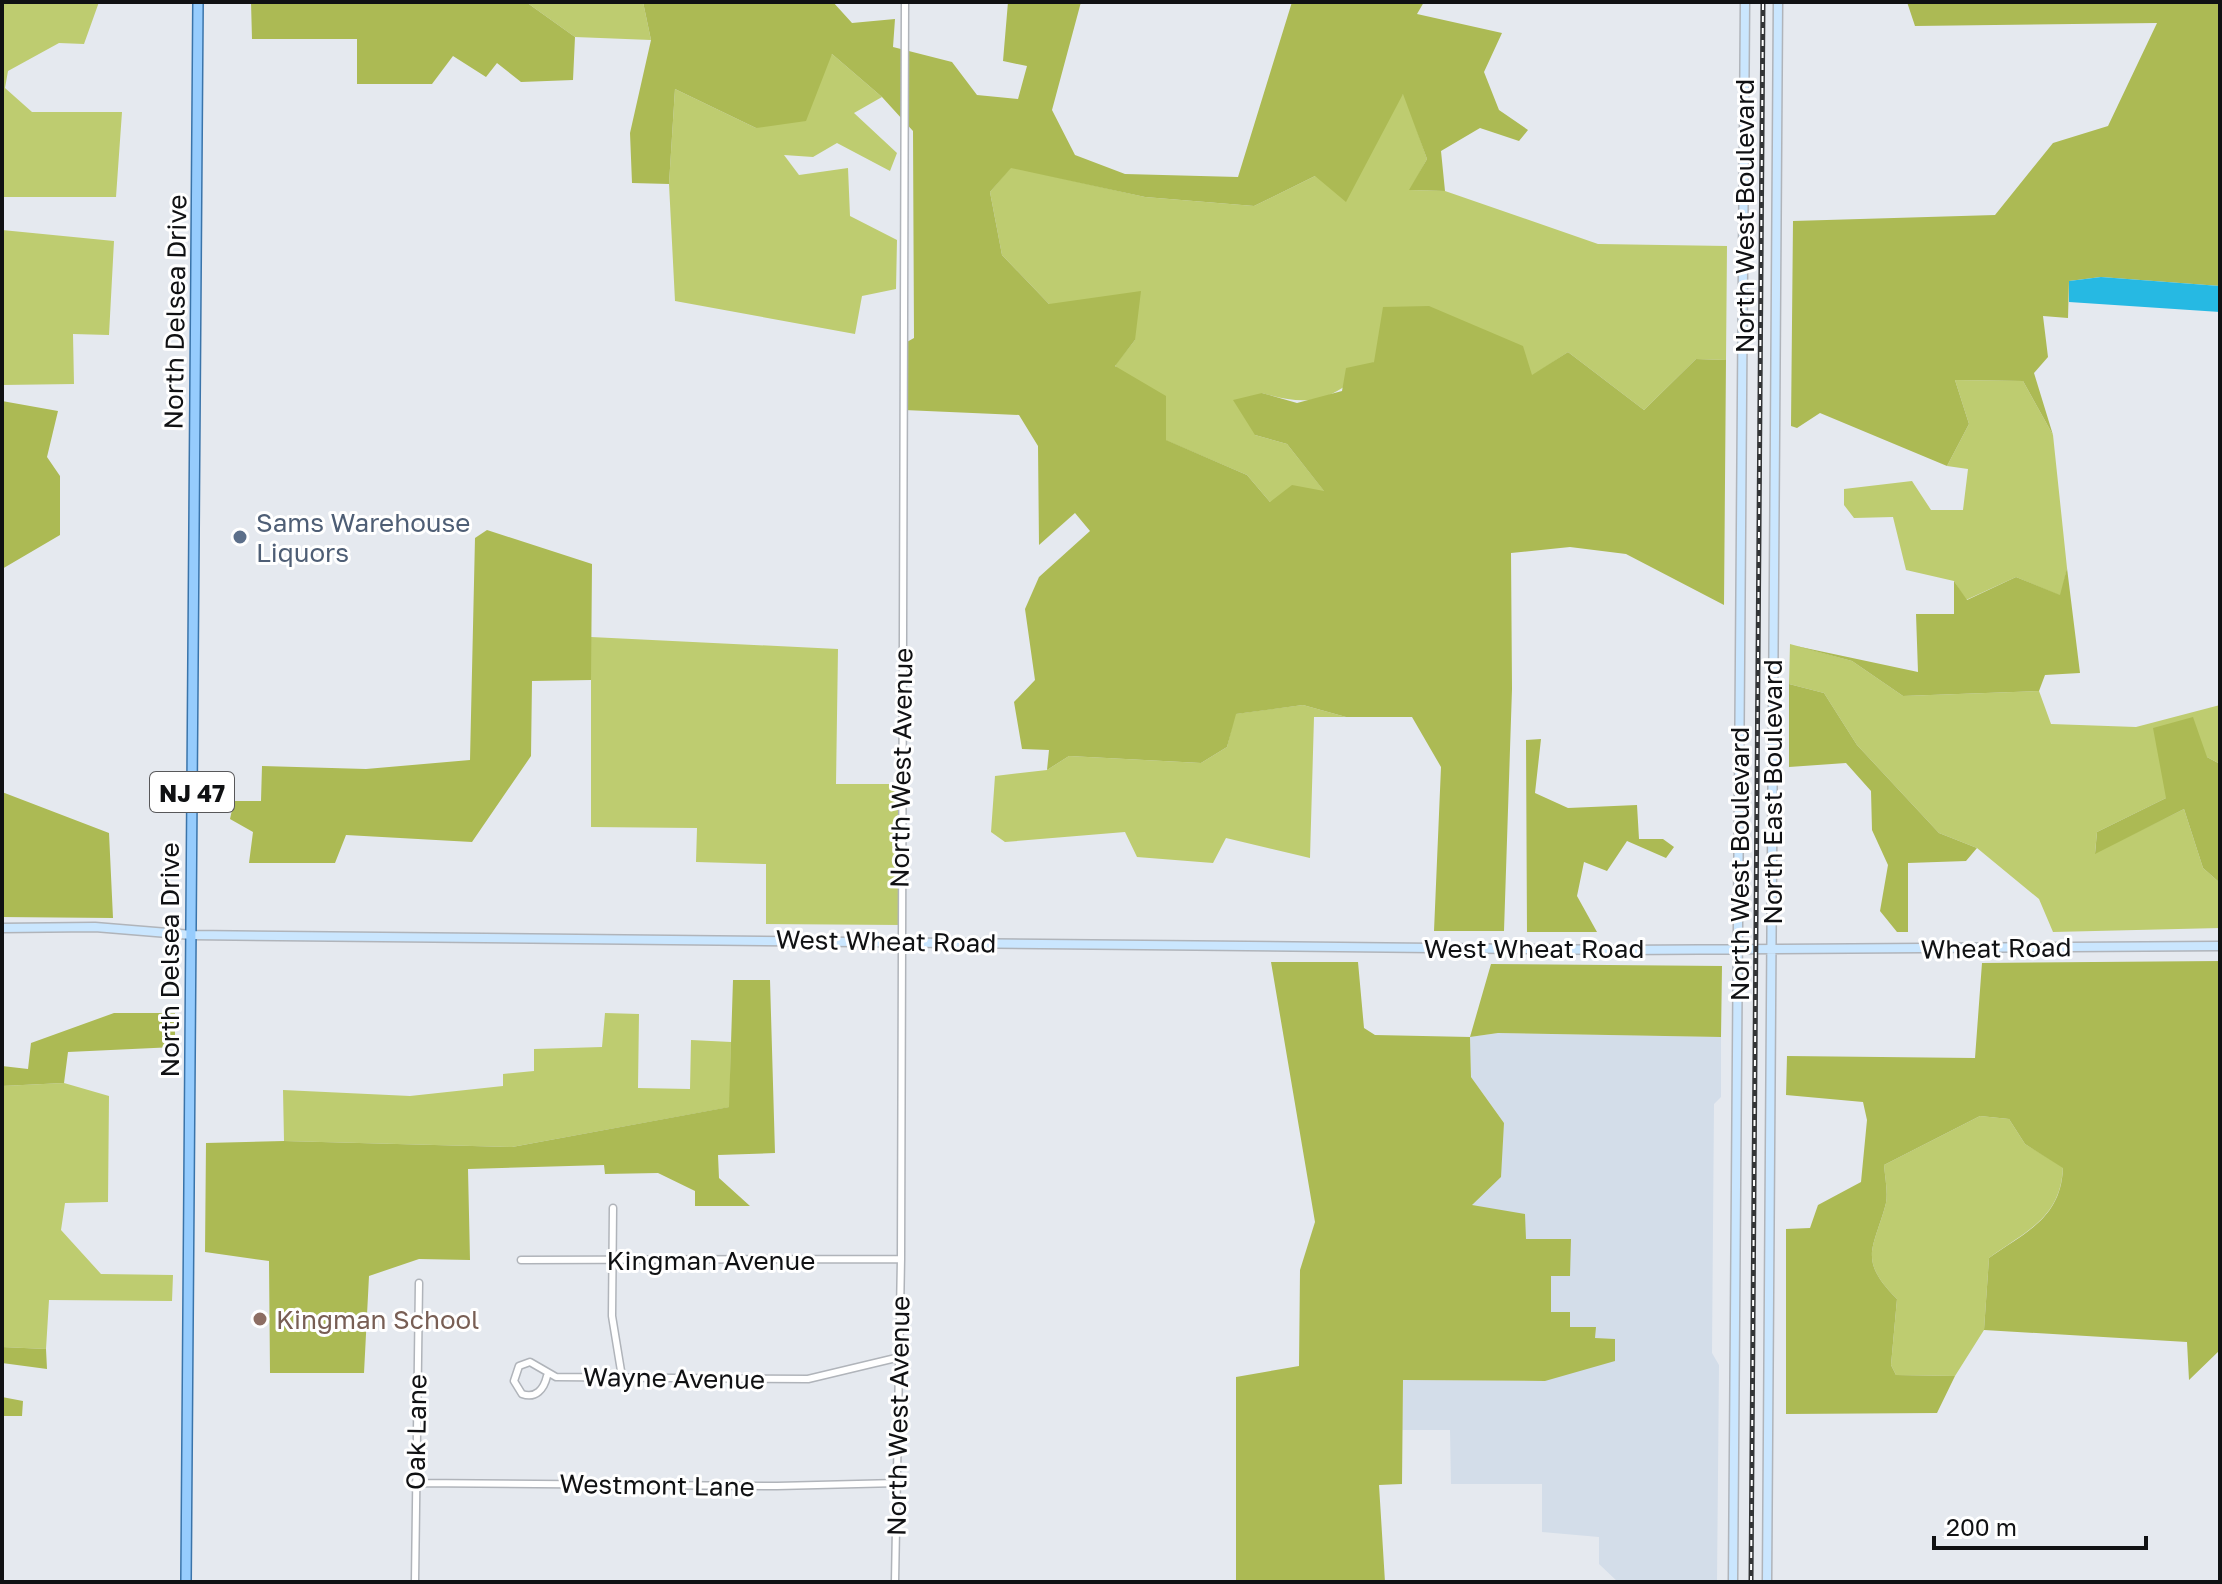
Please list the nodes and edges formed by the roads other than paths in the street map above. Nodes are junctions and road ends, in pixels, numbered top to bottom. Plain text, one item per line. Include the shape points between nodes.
1 (198, 2) edge
2 (905, 2) edge
3 (1745, 2) edge
4 (1778, 2) edge
5 (2, 928) edge
6 (192, 935) junction
7 (899, 941) junction
8 (2220, 946) edge
9 (1738, 950) junction
10 (1771, 950) junction
11 (613, 1208) dead end
12 (901, 1259) junction
13 (521, 1260) dead end
14 (615, 1261) junction
15 (419, 1283) dead end
16 (900, 1357) junction
17 (547, 1376) dead end
18 (622, 1377) junction
19 (415, 1483) junction
20 (898, 1483) junction
21 (186, 1582) edge
22 (415, 1582) edge
23 (895, 1582) edge
24 (1733, 1582) edge
25 (1767, 1582) edge

1 - 6 main road, North Delsea Drive / NJ 47
2 - 7 street, North West Avenue
3 - 9 main road, North West Boulevard
4 - 10 main road, North East Boulevard
5 - 6 main road, West Wheat Road via 95,927
6 - 7 main road, West Wheat Road
6 - 21 main road, North Delsea Drive / NJ 47
7 - 9 main road, West Wheat Road
7 - 12 street, North West Avenue
8 - 10 main road, Wheat Road
9 - 10 main road, West Wheat Road
9 - 24 main road, North West Boulevard
10 - 25 main road, North East Boulevard
11 - 14 street
12 - 14 street, Kingman Avenue
12 - 16 street, North West Avenue
13 - 14 street, Kingman Avenue
14 - 18 street via 613,1328
15 - 19 street, Oak Lane
16 - 18 street, Wayne Avenue via 808,1379
16 - 20 street, North West Avenue
17 - 18 street, Wayne Avenue via 540,1392 531,1396 522,1394 514,1381 519,1366 530,1362 556,1377
19 - 20 street, Westmont Lane
19 - 22 street, Oak Lane
20 - 23 street, North West Avenue

